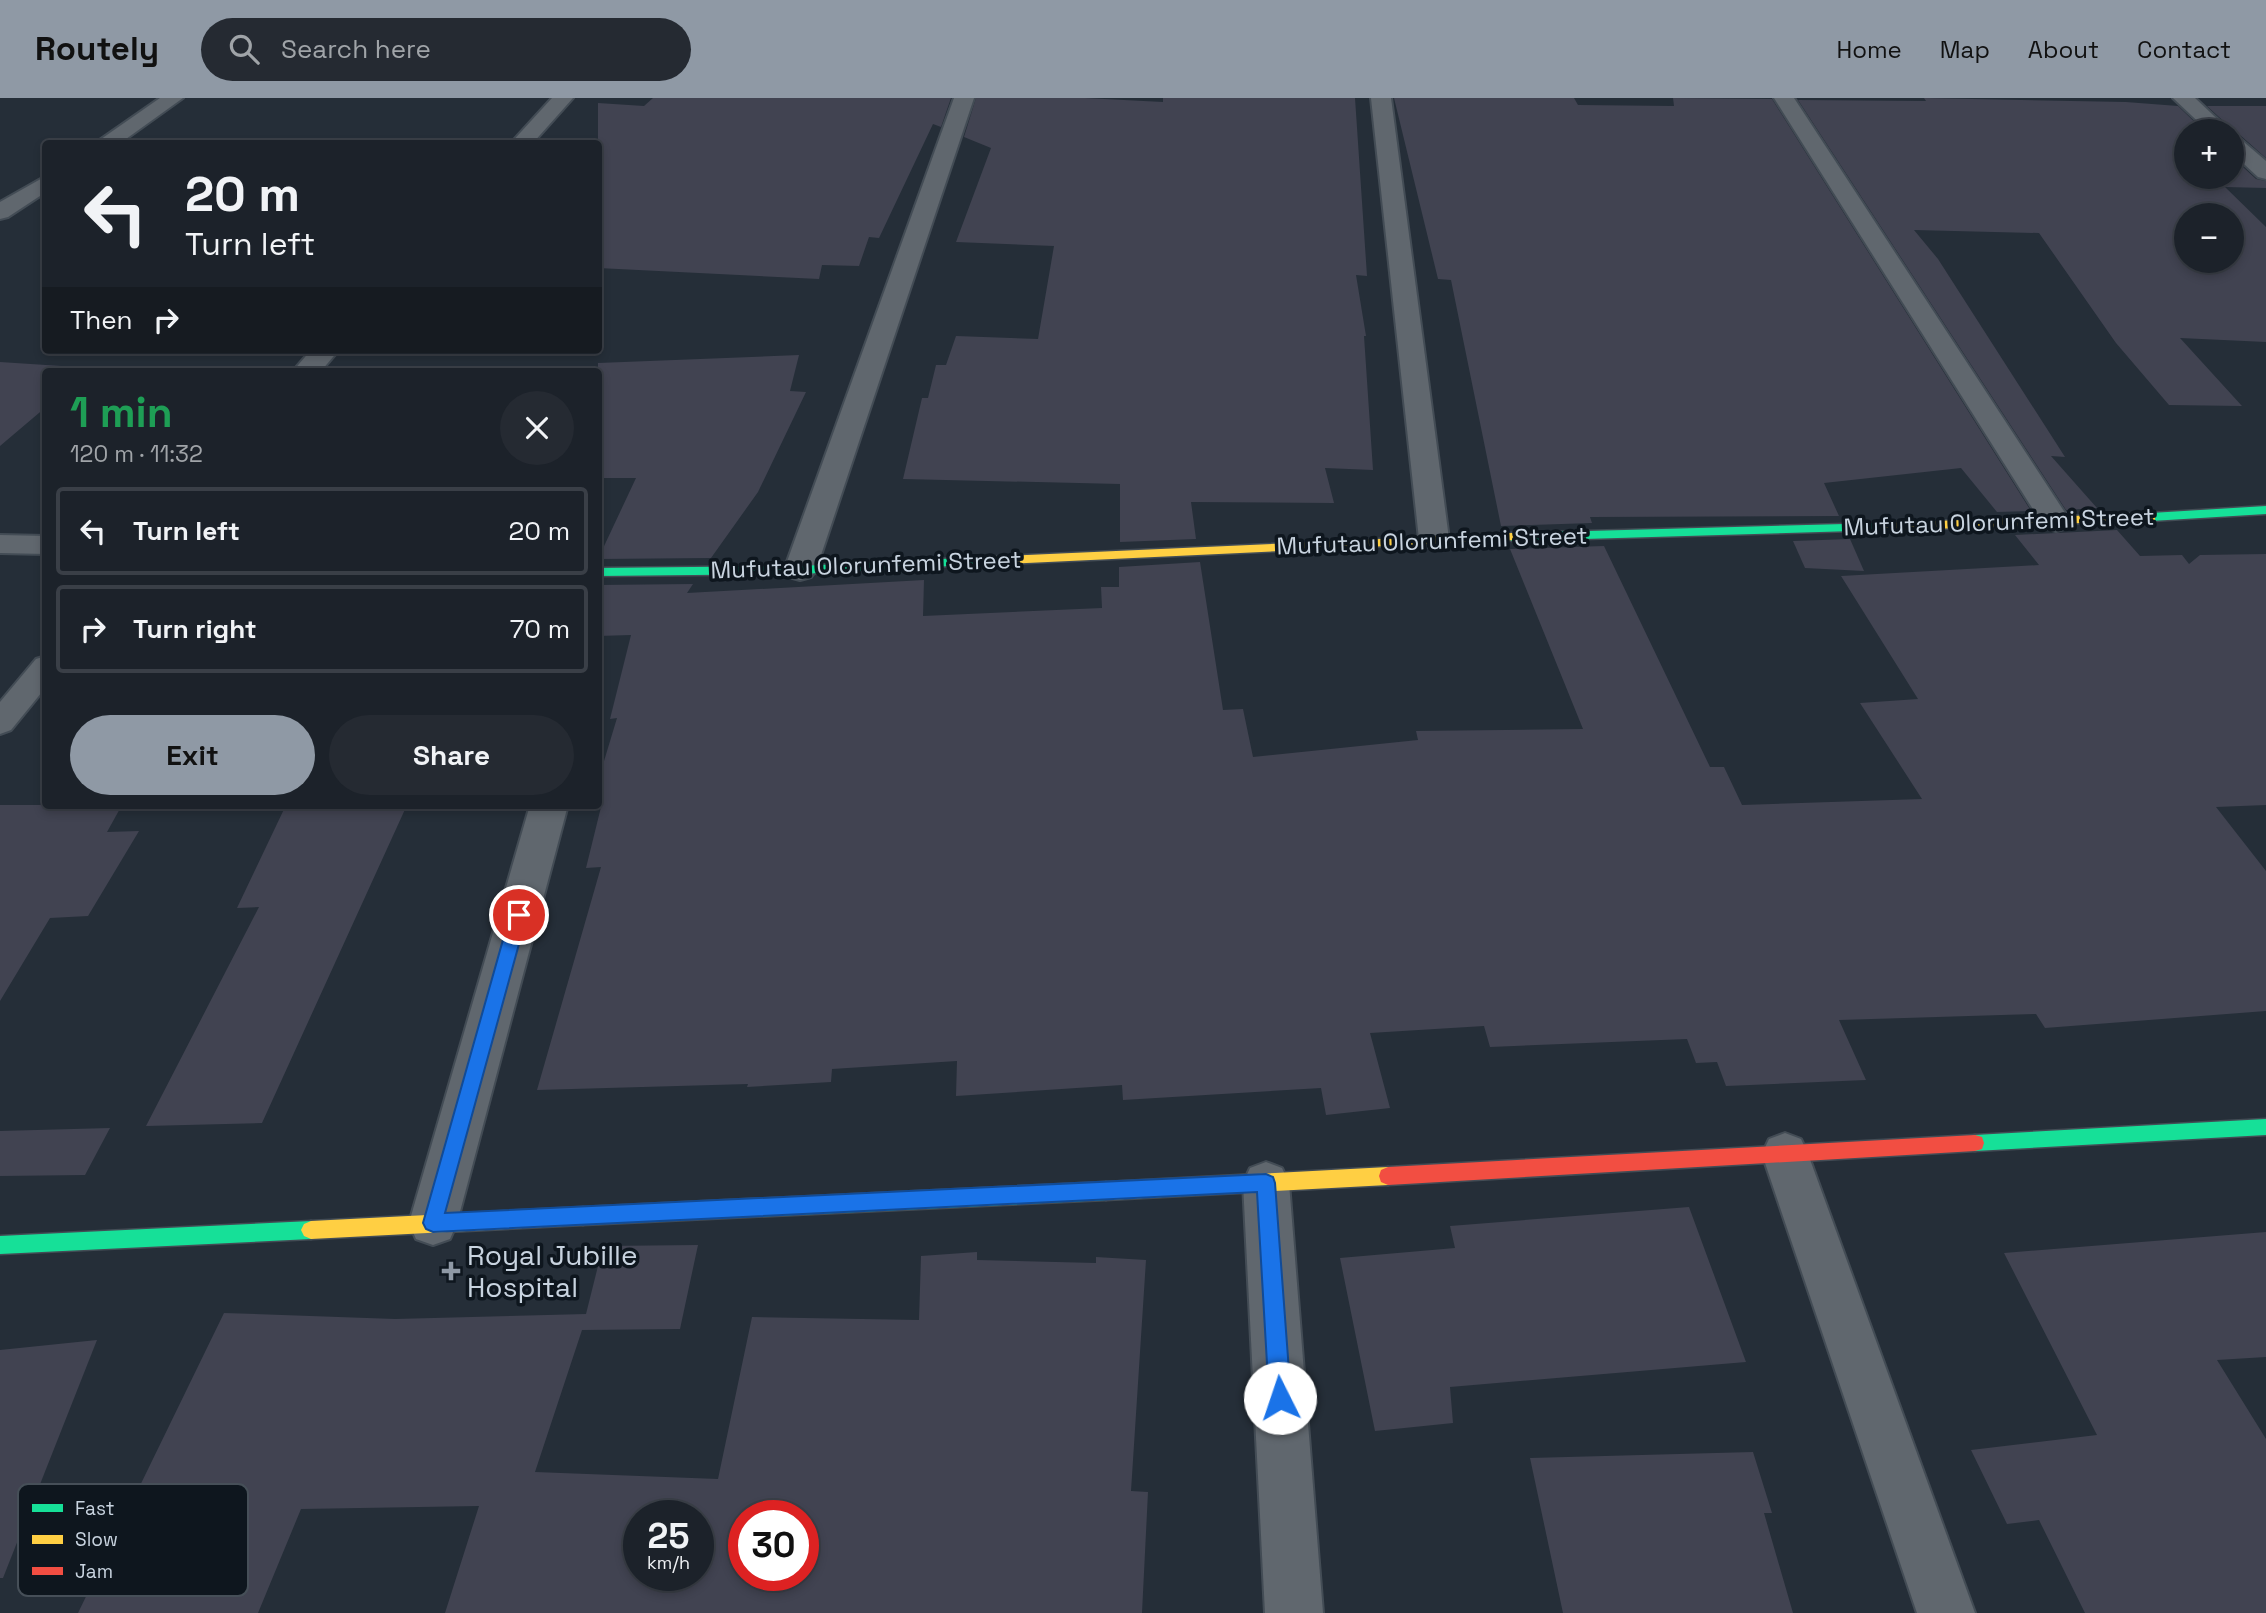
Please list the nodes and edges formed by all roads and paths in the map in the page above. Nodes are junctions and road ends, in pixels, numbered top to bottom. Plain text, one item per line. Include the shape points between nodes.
1 (173, 98) edge
2 (563, 98) edge
3 (964, 98) edge
4 (1381, 98) edge
5 (1784, 98) edge
6 (2183, 98) edge
7 (2207, 119) edge
8 (110, 140) edge
9 (524, 140) edge
10 (2244, 153) edge
11 (2266, 172) edge
12 (42, 185) edge
13 (0, 212) edge
14 (322, 354) edge
15 (309, 368) edge
16 (2266, 510) edge
17 (2056, 522) junction
18 (1434, 539) junction
19 (0, 544) edge
20 (42, 545) edge
21 (800, 570) junction
22 (602, 572) edge
23 (42, 671) edge
24 (0, 723) edge
25 (548, 809) edge
26 (2266, 1127) edge
27 (1785, 1154) junction
28 (1266, 1183) junction
29 (433, 1223) junction
30 (0, 1245) edge
31 (1294, 1613) edge
32 (1946, 1613) edge

1 - 8 street
2 - 9 street
3 - 21 street
4 - 18 street
5 - 17 street
6 - 7 street
10 - 11 street
12 - 13 street
14 - 15 street
16 - 17 street, Mufutau Olorunfemi Street
17 - 18 street, Mufutau Olorunfemi Street
18 - 21 street, Mufutau Olorunfemi Street
19 - 20 street
21 - 22 street, Mufutau Olorunfemi Street
23 - 24 lane
25 - 29 street
26 - 27 street
27 - 28 street
27 - 32 street
28 - 29 street
28 - 31 street
29 - 30 street

